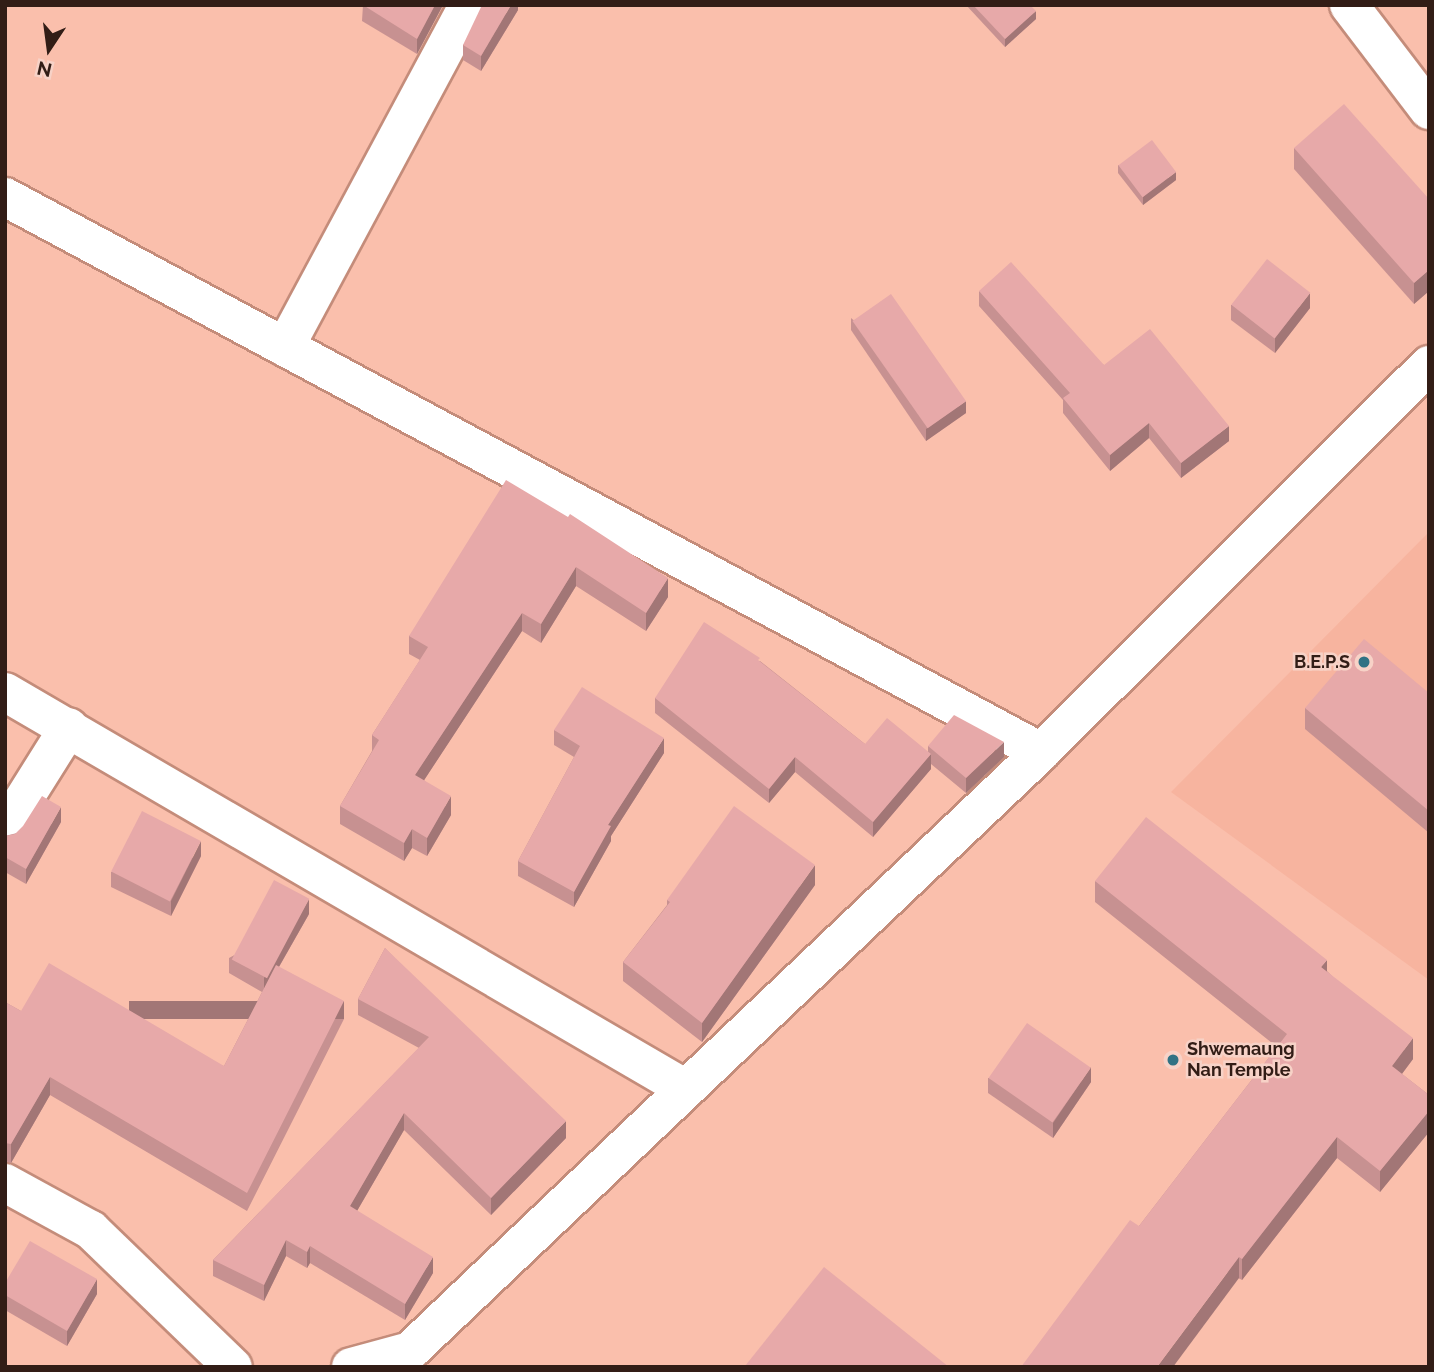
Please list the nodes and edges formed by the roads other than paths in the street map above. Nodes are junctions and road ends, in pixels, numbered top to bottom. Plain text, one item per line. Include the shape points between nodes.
1 (468, 5) edge
2 (1349, 5) edge
3 (1429, 110) edge
4 (5, 197) edge
5 (285, 347) junction
6 (1429, 365) edge
7 (5, 692) edge
8 (69, 727) junction
9 (1041, 752) junction
10 (5, 830) edge
11 (686, 1089) junction
12 (5, 1183) edge
13 (405, 1359) edge
14 (233, 1367) edge
15 (351, 1367) edge

1 - 5 street
2 - 3 street
4 - 5 street
5 - 9 street
6 - 9 street
7 - 8 street
8 - 10 street
8 - 11 street
9 - 11 street
11 - 13 street
12 - 14 street via 91,1230
13 - 15 street

